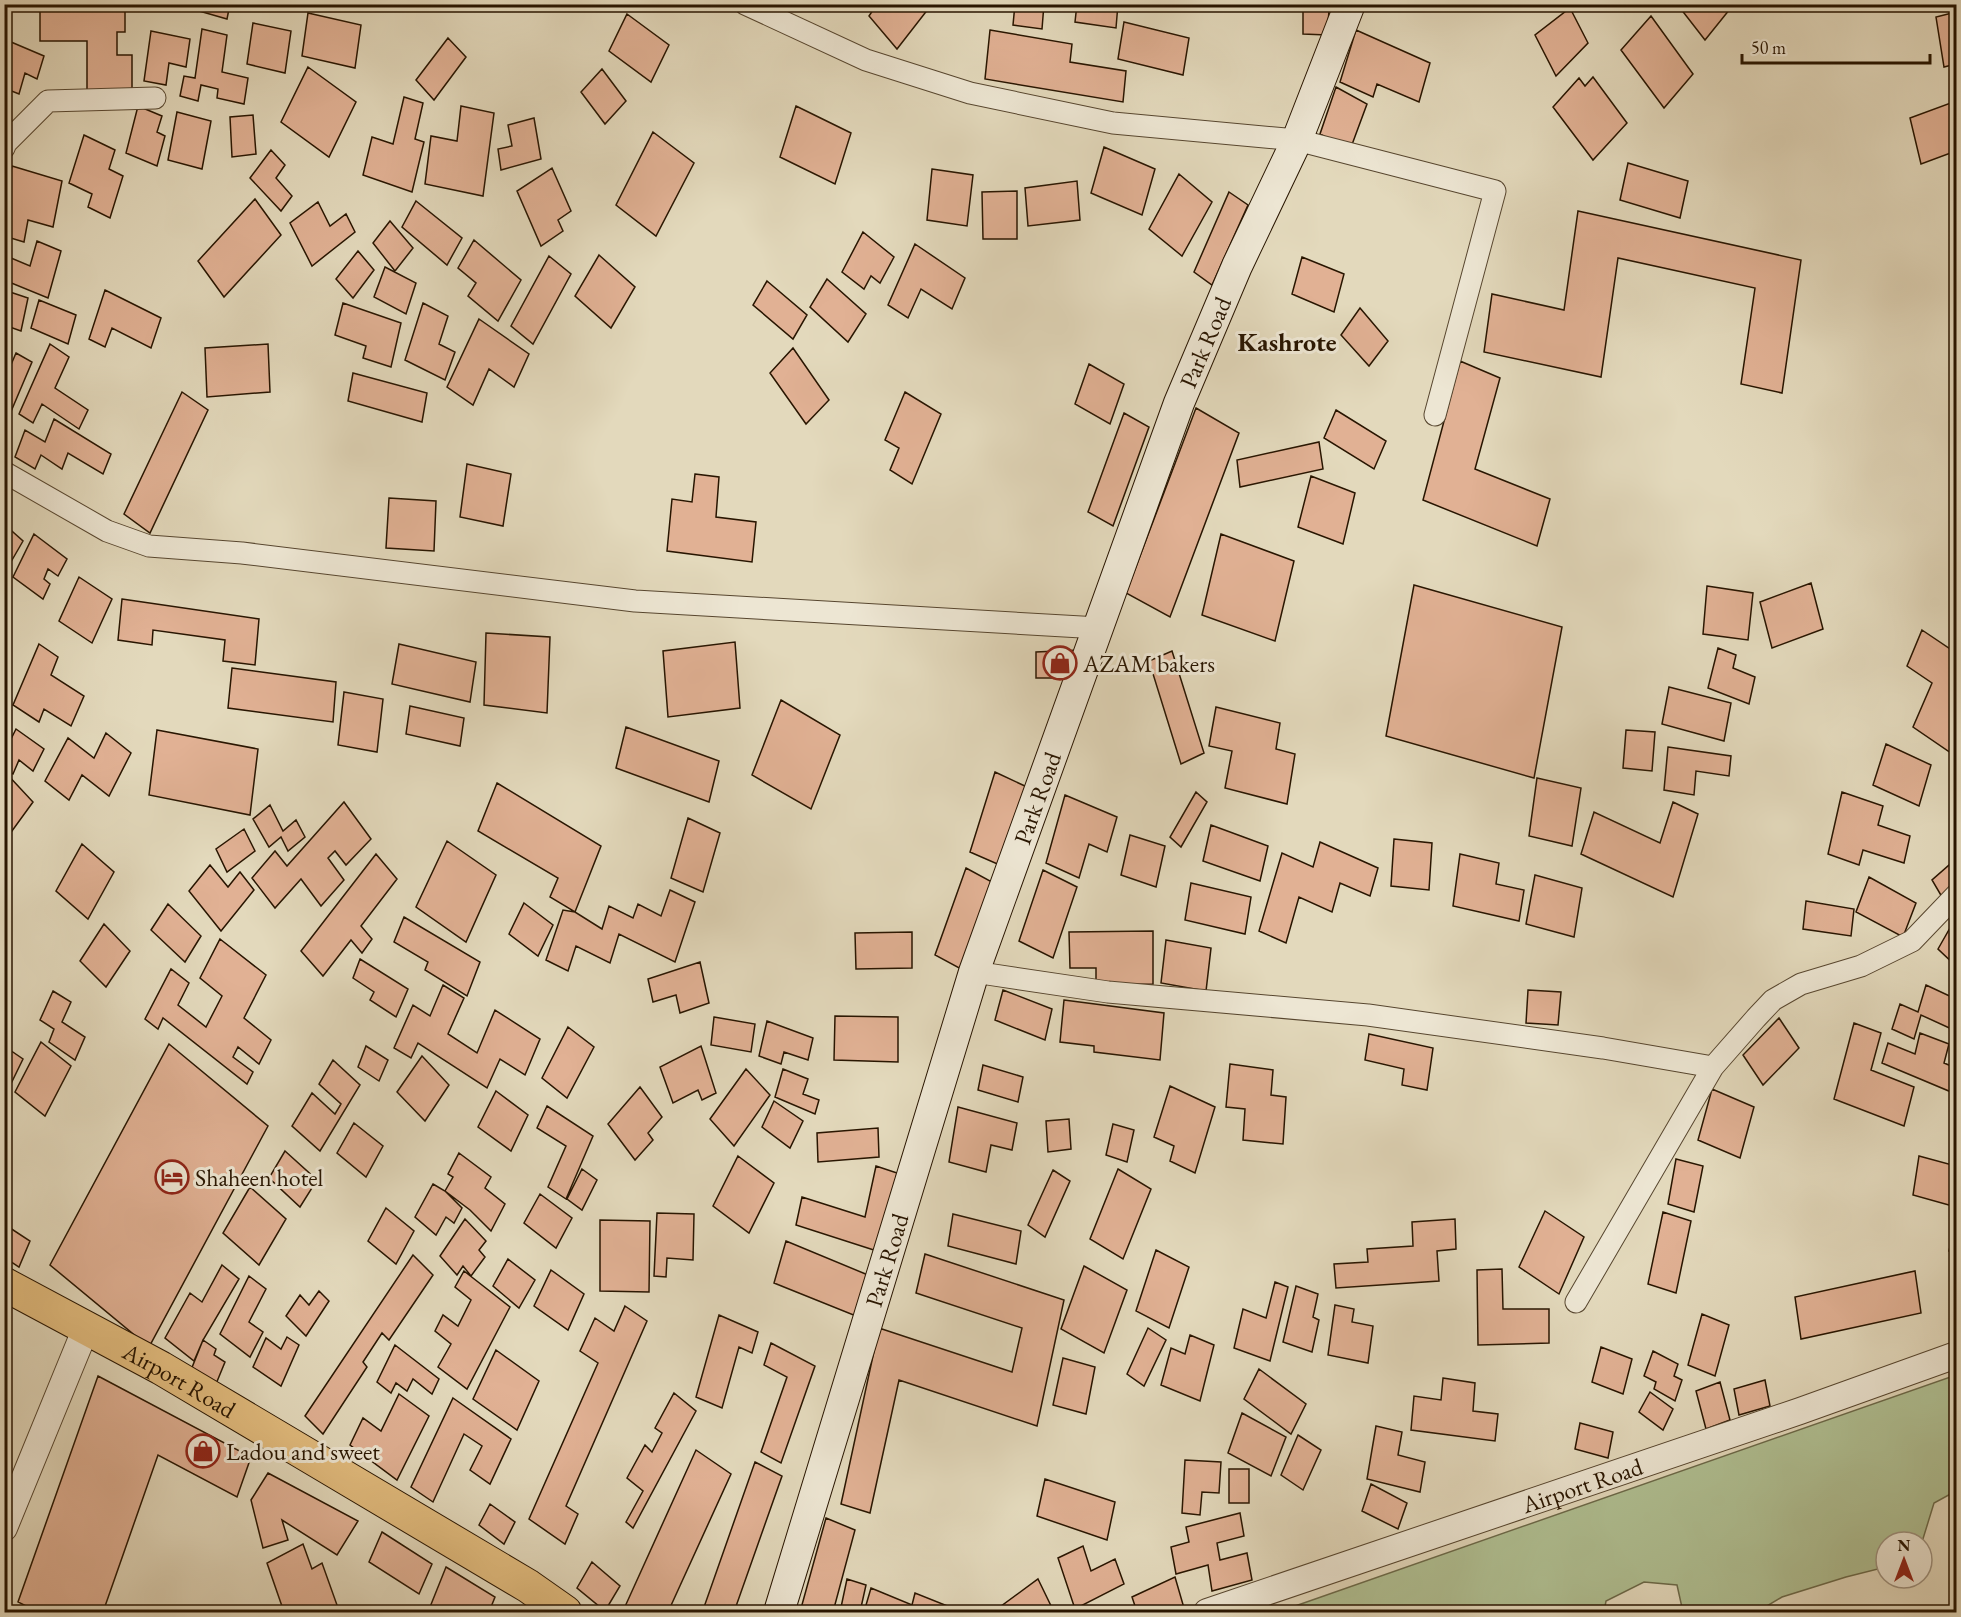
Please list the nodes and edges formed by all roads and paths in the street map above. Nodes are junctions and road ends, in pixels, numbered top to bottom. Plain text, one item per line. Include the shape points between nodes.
1 (1350, 4) edge
2 (751, 6) edge
3 (155, 98) dead end
4 (1297, 140) junction
5 (4, 148) edge
6 (1435, 415) dead end
7 (4, 472) edge
8 (1099, 628) junction
9 (1956, 896) edge
10 (974, 972) junction
11 (1713, 1067) junction
12 (4, 1284) edge
13 (1575, 1302) dead end
14 (86, 1328) junction
15 (1956, 1355) edge
16 (4, 1528) edge
17 (565, 1612) edge
18 (779, 1612) edge
19 (1207, 1612) edge

1 - 4 main road, Park Road
2 - 4 street via 866,60 970,93 1113,123
3 - 5 street via 48,100
4 - 6 street via 1495,191
4 - 8 main road, Park Road via 1237,266 1179,403
7 - 8 street via 107,531 149,546 242,553 635,601
8 - 10 main road, Park Road
9 - 11 street via 1912,941 1861,966 1801,984 1773,1000
10 - 11 street via 1108,992 1368,1015
10 - 18 main road, Park Road
11 - 13 street
12 - 14 highway, Airport Road
14 - 16 street
14 - 17 highway, Airport Road via 161,1368 528,1586
15 - 19 street, Airport Road

